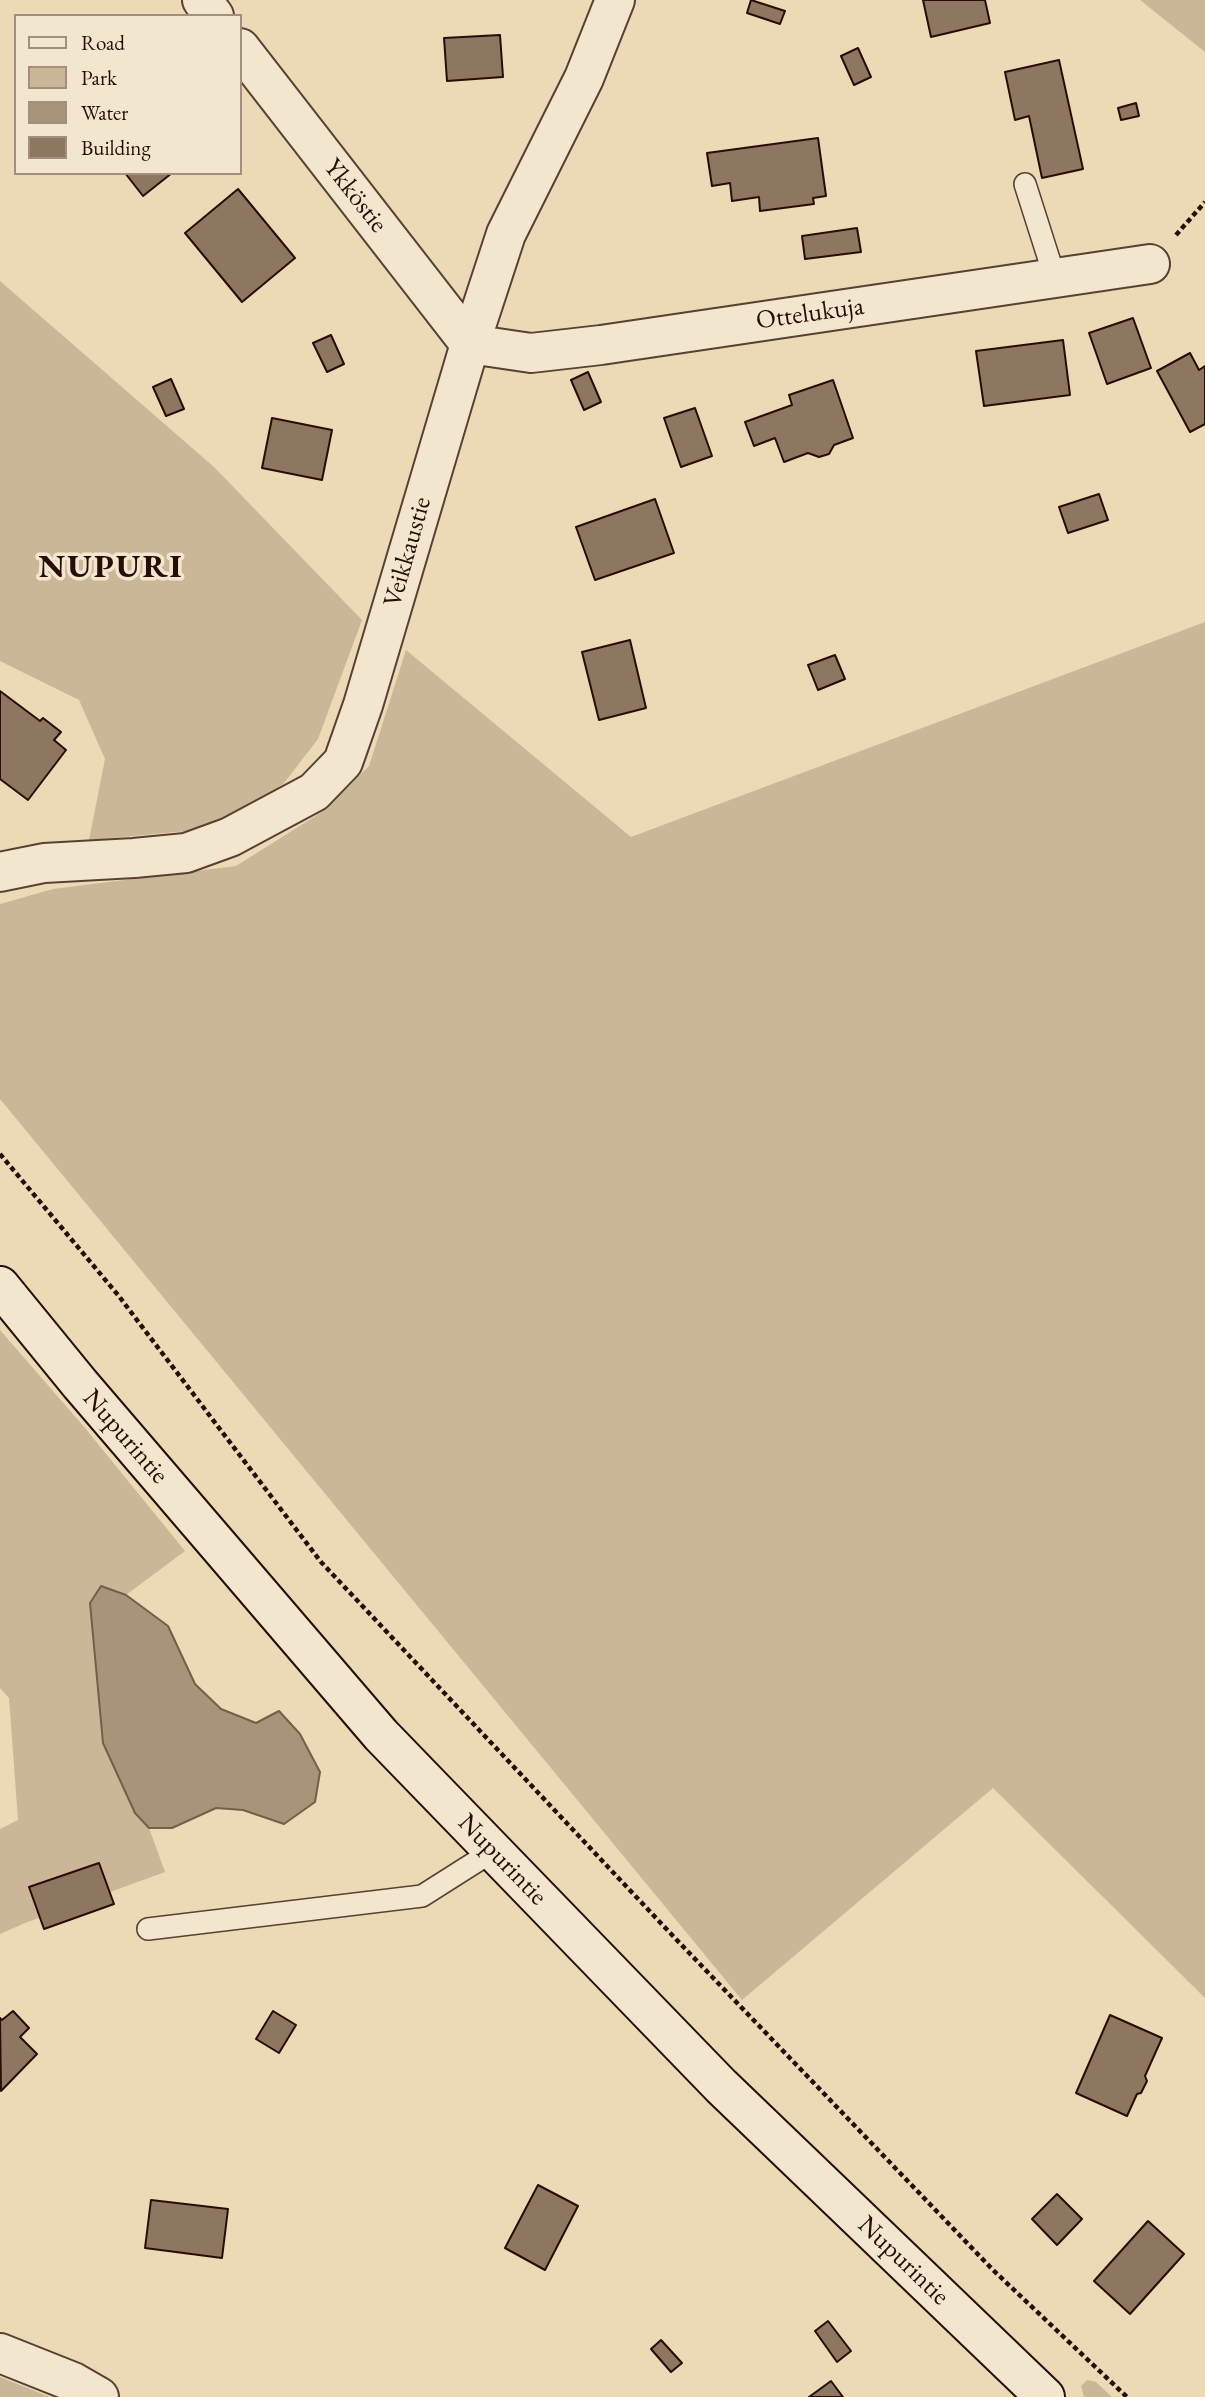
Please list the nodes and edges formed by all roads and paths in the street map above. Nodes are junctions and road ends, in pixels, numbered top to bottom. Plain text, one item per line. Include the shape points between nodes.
1 (615, 0) edge
2 (242, 51) edge
3 (1025, 184) dead end
4 (1150, 264) dead end
5 (1055, 278) junction
6 (470, 344) junction
7 (0, 872) edge
8 (0, 1154) edge
9 (0, 1286) edge
10 (493, 1851) junction
11 (148, 1929) dead end
12 (0, 2353) edge
13 (99, 2397) edge
14 (1045, 2397) edge
15 (1127, 2397) edge

1 - 6 street, Veikkaustie via 584,78 506,234
2 - 6 street, Ykköstie
3 - 5 lane
4 - 5 street, Ottelukuja
5 - 6 street, Ottelukuja via 601,345 531,352
6 - 7 street, Veikkaustie via 343,762 314,792 230,837 186,853 44,863
8 - 15 path via 118,1295 321,1562 982,2259
9 - 10 street, Nupurintie via 381,1735
10 - 11 lane via 422,1896
10 - 14 street, Nupurintie via 721,2086
12 - 13 street

